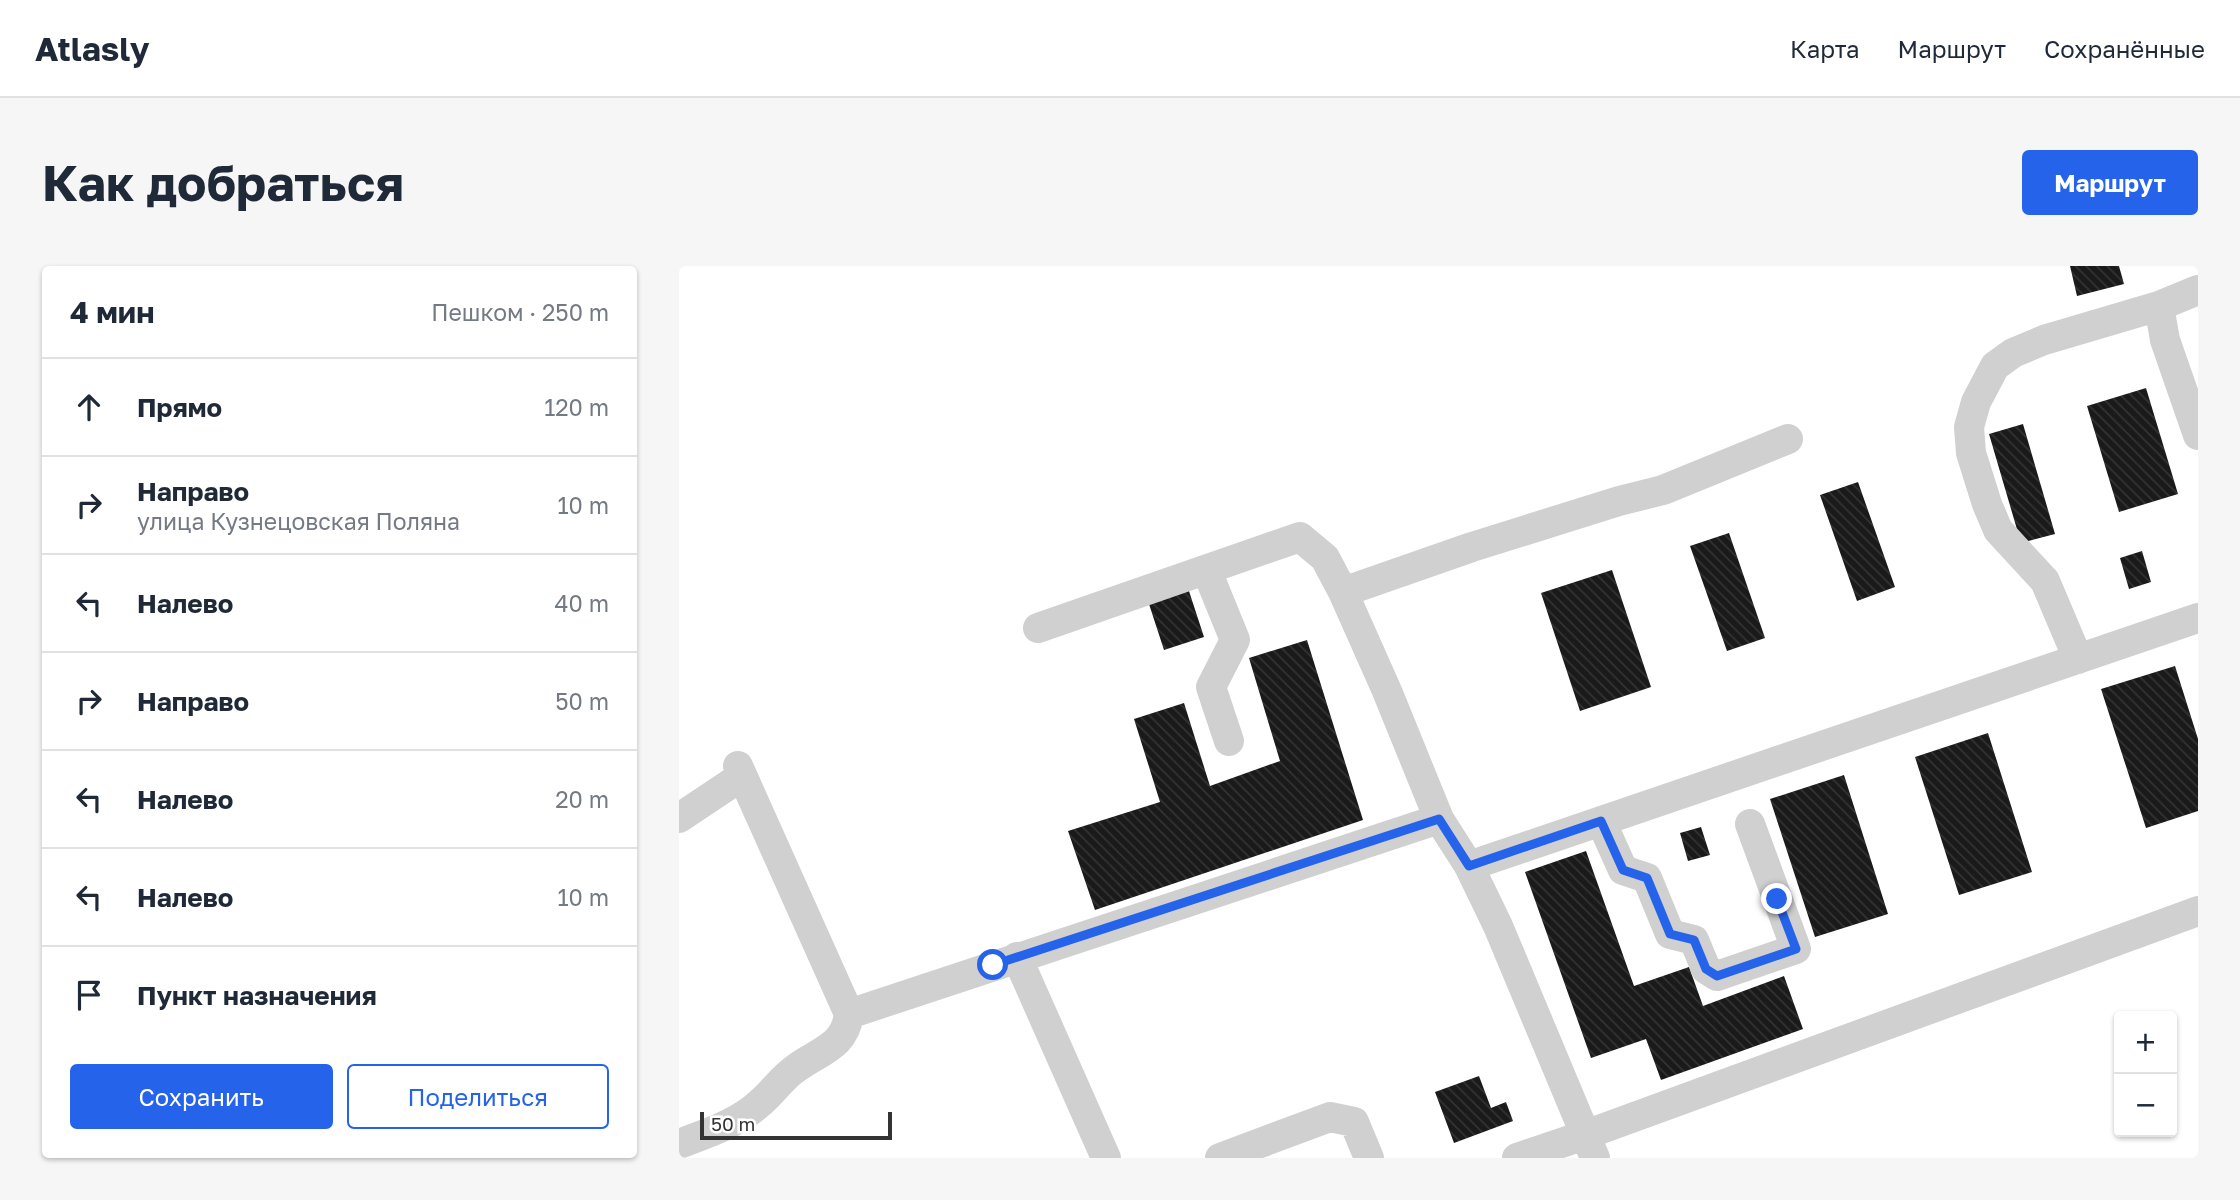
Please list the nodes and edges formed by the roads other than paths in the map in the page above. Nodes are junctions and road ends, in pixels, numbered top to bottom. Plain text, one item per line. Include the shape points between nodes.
1 (2198, 290) edge
2 (2159, 306) junction
3 (2198, 435) edge
4 (1788, 439) dead end
5 (1207, 570) junction
6 (1343, 592) junction
7 (2198, 618) edge
8 (1038, 628) dead end
9 (2078, 659) junction
10 (1229, 741) dead end
11 (679, 818) edge
12 (1439, 819) junction
13 (1601, 821) junction
14 (1750, 824) dead end
15 (1469, 866) junction
16 (2198, 911) edge
17 (1017, 957) junction
18 (849, 1014) junction
19 (679, 1144) edge
20 (1590, 1147) edge
21 (1107, 1158) edge
22 (1220, 1158) edge
23 (1369, 1158) edge
24 (1517, 1158) edge

1 - 2 street
2 - 3 street via 2165,340
2 - 9 street via 2013,353 1995,366 1969,427 1971,453 1998,530 2045,581
4 - 6 street via 1663,490 1619,500
5 - 6 street via 1300,537 1325,558
5 - 8 street
5 - 10 street via 1235,640 1211,687
6 - 12 street
7 - 9 street
9 - 13 street
11 - 18 street via 740,771
12 - 15 street
12 - 17 street
13 - 14 street via 1623,870 1647,878 1670,934 1694,940 1706,969 1717,976 1796,949
13 - 15 street
15 - 20 street
16 - 20 street
17 - 18 street
17 - 21 street
18 - 19 street via 847,1028 836,1043 794,1070 759,1105 724,1127
20 - 24 street
22 - 23 street via 1330,1117 1355,1122

